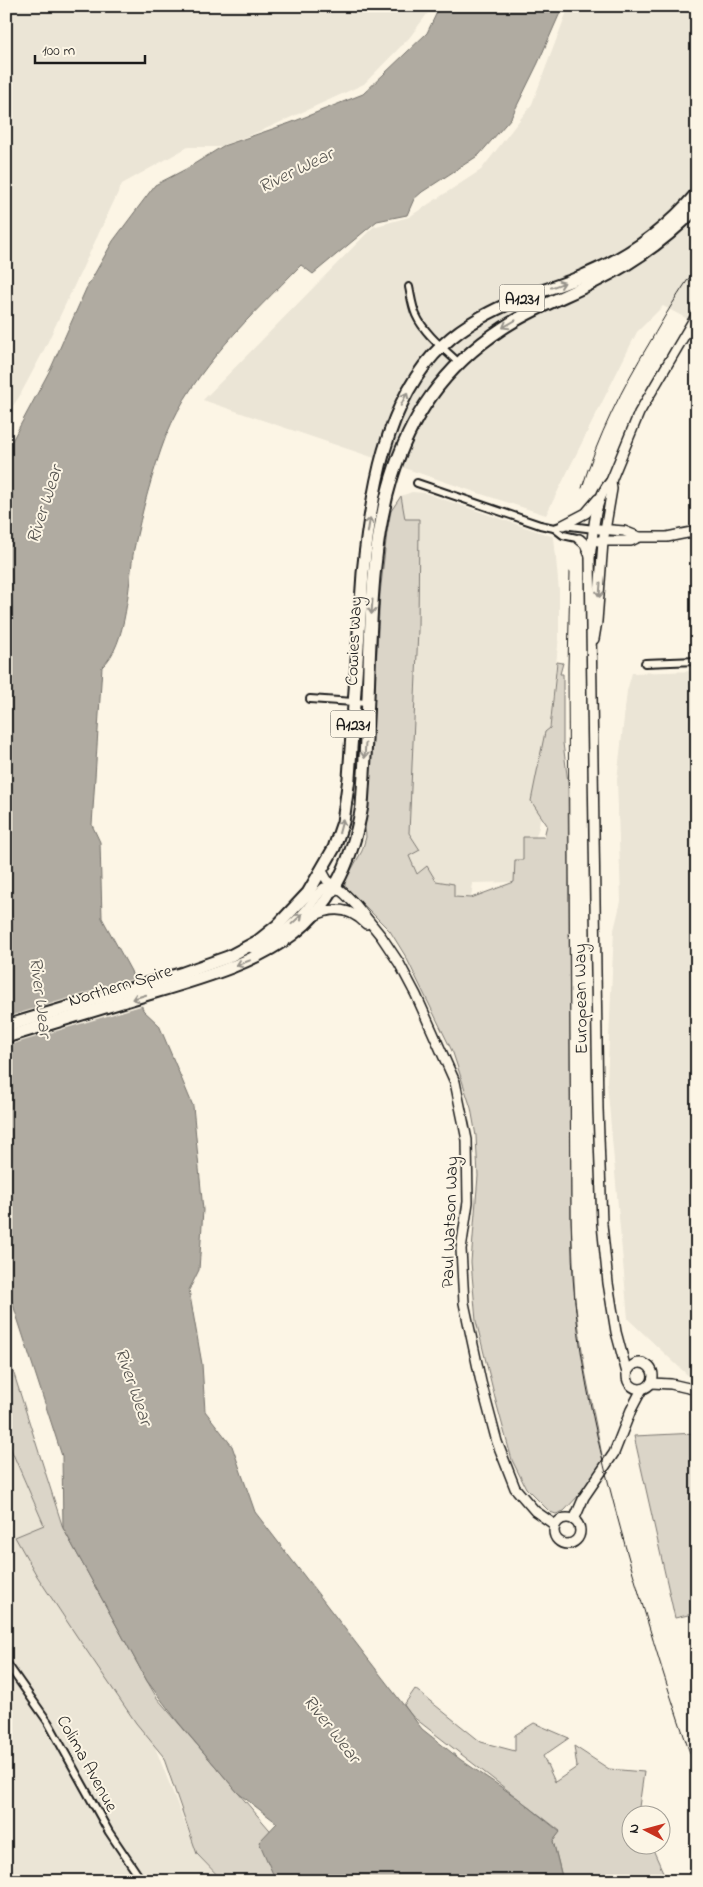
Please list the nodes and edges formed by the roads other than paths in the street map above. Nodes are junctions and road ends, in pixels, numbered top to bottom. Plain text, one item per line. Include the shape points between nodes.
1 (697, 193) edge
2 (697, 207) edge
3 (409, 287) dead end
4 (697, 314) edge
5 (441, 346) junction
6 (458, 363) junction
7 (611, 480) junction
8 (417, 484) dead end
9 (600, 496) junction
10 (558, 526) junction
11 (594, 529) junction
12 (604, 530) junction
13 (697, 530) edge
14 (640, 537) junction
15 (580, 539) junction
16 (592, 541) junction
17 (603, 542) junction
18 (590, 557) junction
19 (592, 646) junction
20 (697, 661) edge
21 (645, 663) dead end
22 (310, 700) dead end
23 (354, 702) junction
24 (368, 703) junction
25 (322, 871) junction
26 (336, 886) junction
27 (311, 917) junction
28 (386, 942) junction
29 (240, 951) junction
30 (185, 978) junction
31 (6, 1026) edge
32 (6, 1037) edge
33 (622, 1350) junction
34 (641, 1362) junction
35 (627, 1373) junction
36 (652, 1379) junction
37 (632, 1387) junction
38 (642, 1389) junction
39 (697, 1390) edge
40 (631, 1410) junction
41 (574, 1520) junction
42 (555, 1525) junction
43 (6, 1662) edge
44 (142, 1881) edge

5 -> 1 highway, A1231 via 486,314 584,275 634,250 668,223
2 -> 6 highway, A1231 via 672,232 639,257 504,327
3 - 5 street via 415,314
4 - 7 street via 639,413
5 - 6 street
23 -> 5 highway, Cowies Way / A1231 via 362,573 378,473 395,418 406,395
6 -> 24 highway, Cowies Way / A1231 via 417,415 388,484 379,531 370,632
7 - 9 street
7 - 12 street, European Way
8 - 10 street via 540,524
9 - 10 street via 586,513
9 - 11 street, European Way
10 - 11 street
10 - 15 street via 563,535
11 - 12 street
11 - 16 street, European Way
12 - 14 street via 624,531
12 - 17 street, European Way
13 - 14 street via 667,537
14 - 17 street via 631,541
15 - 16 street
15 - 18 street
16 - 17 street
16 - 18 street, European Way
17 -> 19 street, European Way via 598,621
18 - 19 street, European Way
19 - 33 street, European Way via 602,1224 608,1283
20 - 21 street
22 - 23 street
23 - 24 street
25 -> 23 highway, Cowies Way / A1231 via 342,822 349,778
24 -> 26 highway, Cowies Way / A1231 via 359,825 350,856
25 - 26 street, Paul Watson Way
25 - 29 highway, Cowies Way / A1231 via 278,925
26 - 27 highway, Cowies Way / A1231
26 - 28 street, Paul Watson Way
29 -> 26 street via 262,945 275,937 297,919 324,888
27 - 28 street, Paul Watson Way via 324,911 352,912
27 -> 30 highway, Cowies Way / A1231 via 292,936 268,952 229,969
28 - 42 street, Paul Watson Way via 416,995 455,1082 467,1140 468,1202 461,1248 464,1303 498,1442 515,1488 535,1511
29 - 30 highway, Cowies Way / A1231
30 - 31 highway, Northern Spire / A1231
30 -> 32 highway, Northern Spire / A1231
33 - 34 street
33 - 35 street, European Way
34 - 35 street via 631,1366
34 - 36 street via 651,1367
35 - 37 street
36 - 38 street
36 - 39 street
37 - 38 street
37 - 40 street
38 - 40 street
40 - 41 street via 614,1453 584,1498
41 - 42 street via 565,1518
41 - 42 street via 579,1525 580,1534 573,1543 564,1544 557,1540
43 - 44 street, Colima Avenue via 48,1722 109,1832

